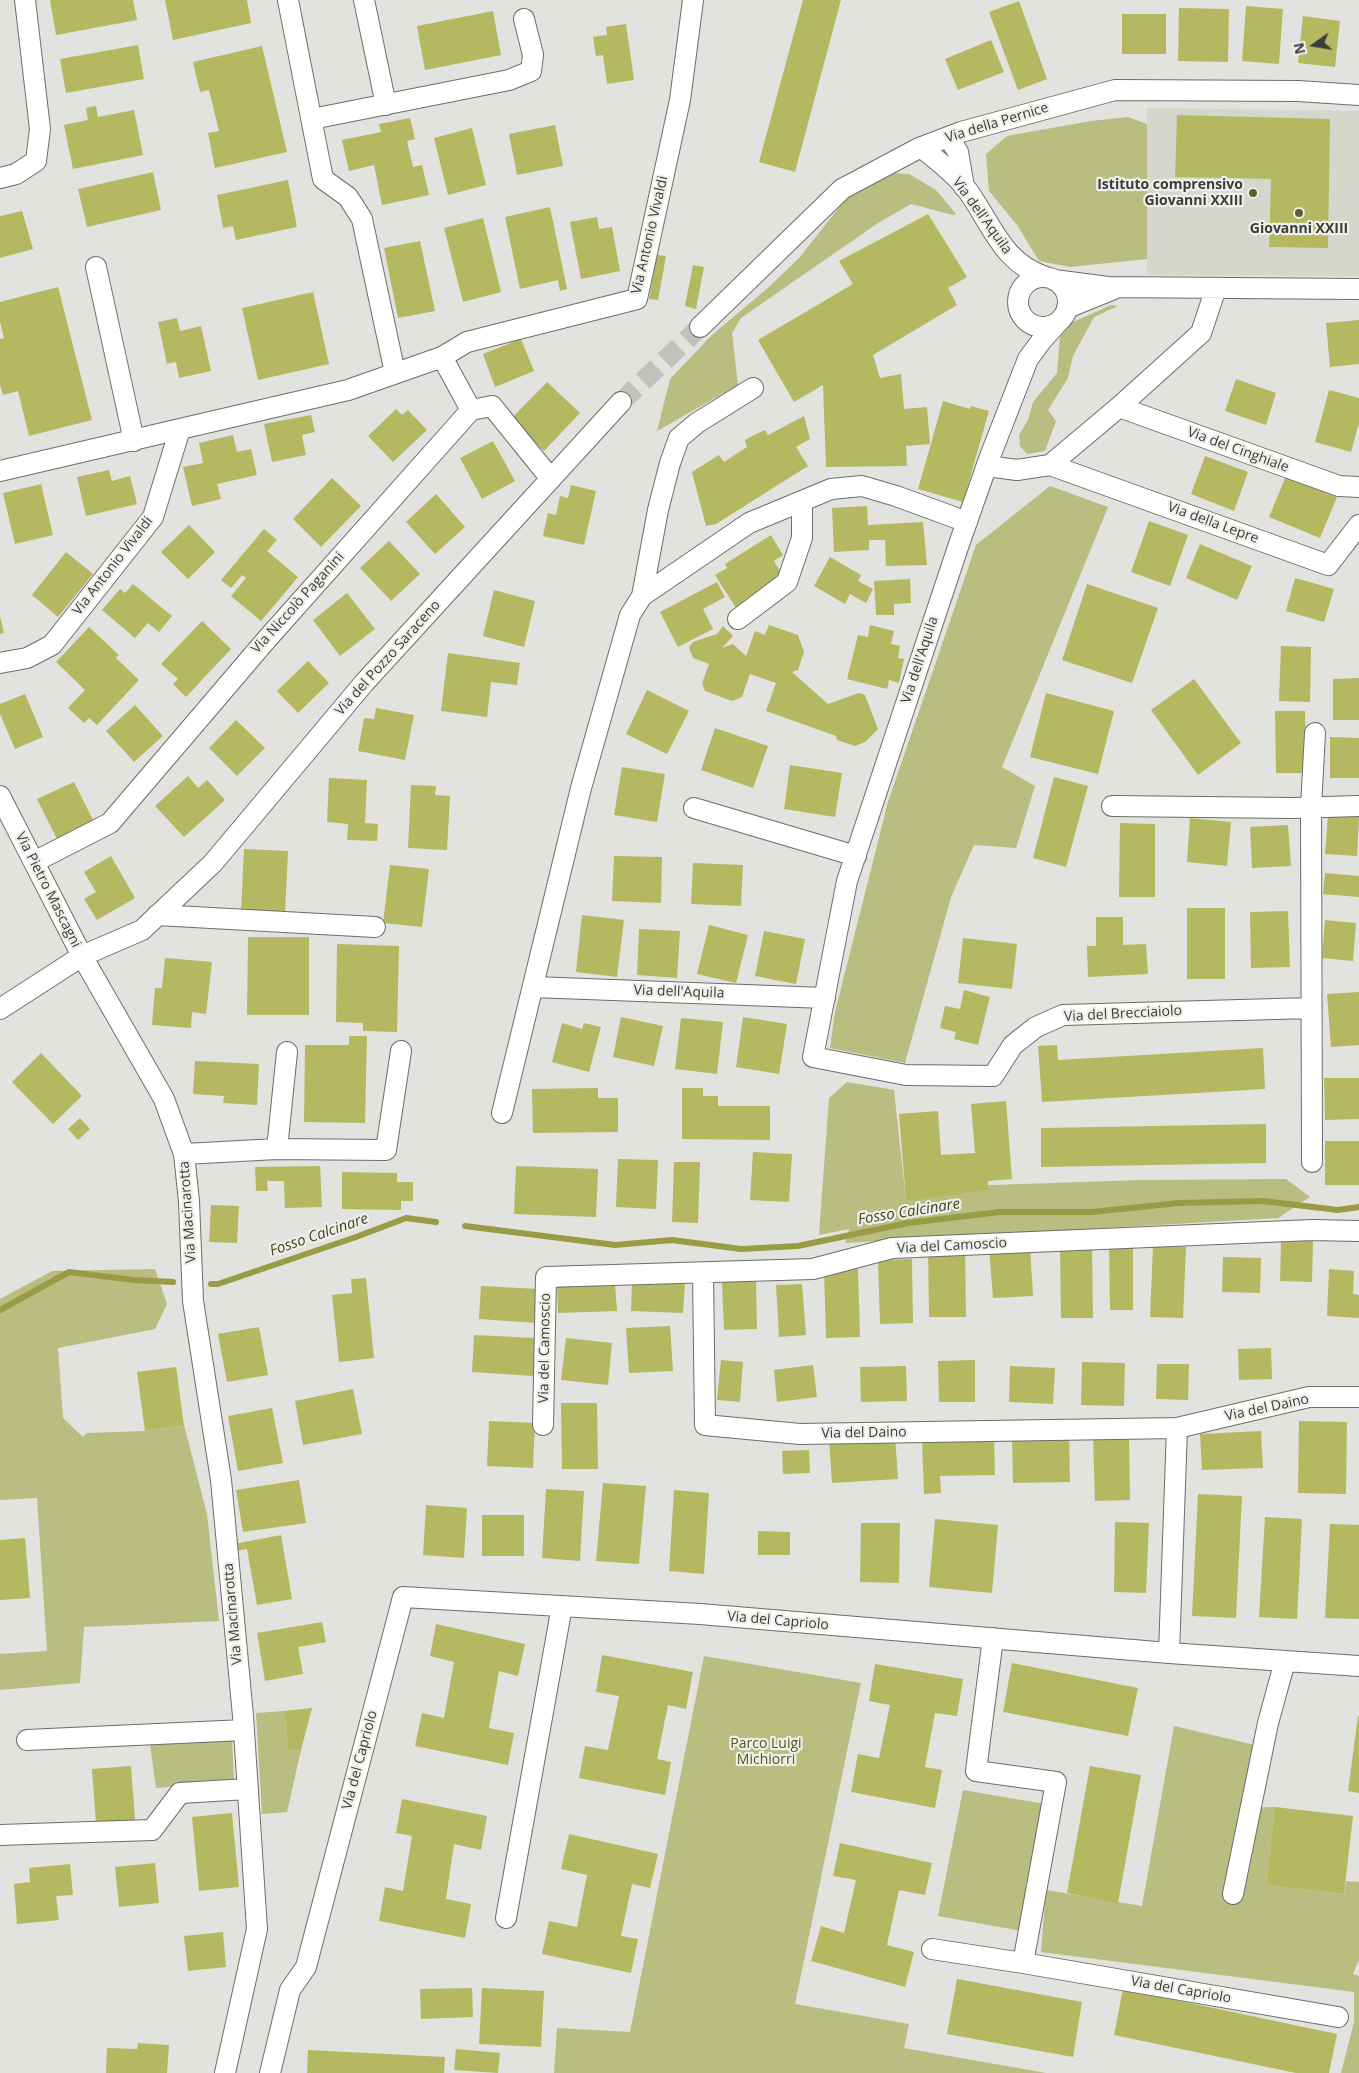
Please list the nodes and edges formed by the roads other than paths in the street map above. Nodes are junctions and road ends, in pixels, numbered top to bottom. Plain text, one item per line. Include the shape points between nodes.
1 (25, 0) edge
2 (288, 0) edge
3 (364, 0) edge
4 (693, 0) edge
5 (524, 19) dead end
6 (1359, 95) edge
7 (386, 105) junction
8 (312, 119) junction
9 (948, 137) junction
10 (922, 148) junction
11 (0, 178) edge
12 (964, 187) junction
13 (1006, 252) junction
14 (96, 267) dead end
15 (1050, 279) junction
16 (1119, 287) junction
17 (1216, 288) junction
18 (1359, 289) edge
19 (1019, 296) junction
20 (1064, 314) junction
21 (1026, 320) junction
22 (700, 327) tunnel mouth
23 (442, 357) junction
24 (1028, 360) junction
25 (395, 373) junction
26 (753, 388) dead end
27 (621, 402) tunnel mouth
28 (1119, 407) junction
29 (471, 410) junction
30 (180, 429) junction
31 (134, 441) junction
32 (1050, 465) junction
33 (987, 466) junction
34 (0, 471) edge
35 (551, 478) junction
36 (1359, 486) edge
37 (802, 501) junction
38 (967, 522) junction
39 (1359, 525) edge
40 (642, 596) junction
41 (738, 619) dead end
42 (0, 663) edge
43 (1314, 733) dead end
44 (0, 796) edge
45 (1112, 806) dead end
46 (1359, 806) edge
47 (1311, 807) junction
48 (694, 808) dead end
49 (856, 856) junction
50 (34, 862) junction
51 (157, 915) junction
52 (375, 927) dead end
53 (82, 956) junction
54 (532, 987) junction
55 (825, 998) junction
56 (1311, 1008) junction
57 (0, 1009) edge
58 (401, 1051) dead end
59 (286, 1052) dead end
60 (813, 1056) joint
61 (502, 1113) dead end
62 (276, 1149) junction
63 (184, 1154) junction
64 (1312, 1162) dead end
65 (1359, 1231) edge
66 (703, 1273) junction
67 (1359, 1396) edge
68 (543, 1425) dead end
69 (1176, 1428) junction
70 (562, 1606) junction
71 (993, 1638) junction
72 (1169, 1652) junction
73 (1285, 1661) junction
74 (1359, 1666) edge
75 (244, 1730) junction
76 (27, 1740) dead end
77 (247, 1789) junction
78 (0, 1835) edge
79 (1233, 1894) dead end
80 (506, 1918) dead end
81 (932, 1949) dead end
82 (1023, 1963) junction
83 (1338, 2017) dead end
84 (225, 2073) edge
85 (270, 2073) edge

1 - 11 street via 40,129 36,161 16,174
2 - 8 street
3 - 7 street
4 - 23 street, Via Antonio Vivaldi via 680,100 636,299 467,342
5 - 7 street via 533,55 531,71 508,80
6 - 9 street, Via della Pernice via 1298,91 1115,90
7 - 8 street
8 - 25 street via 323,179 348,197 362,219
9 - 10 street, Via della Pernice
9 - 12 street via 958,152
10 - 12 street, Via dell'Aquila
10 - 22 street, Via della Pernice via 842,189
12 - 13 street, Via dell'Aquila
13 - 15 street, Via dell'Aquila via 1026,268
13 - 19 street
14 - 31 street
15 - 16 street, Via dell'Aquila
15 - 19 street via 1039,278 1026,284
15 - 20 street via 1066,292
16 - 17 street, Via dell'Aquila
16 - 20 street
17 - 18 street, Via dell'Aquila
17 - 28 street via 1200,333
19 - 21 street via 1019,309
20 - 21 street via 1047,327 1039,327
20 - 24 street, Via dell'Aquila
21 - 24 street
23 - 25 street, Via Antonio Vivaldi
23 - 29 street
24 - 33 street, Via dell'Aquila
25 - 30 street, Via Antonio Vivaldi via 348,390
26 - 40 street via 679,438 658,510
27 - 35 street, Via del Pozzo Saraceno
28 - 32 street
28 - 36 street, Via del Cinghiale via 1339,486
29 - 35 street via 492,406
29 - 50 street, Via Niccolò Paganini via 267,639 110,823
30 - 31 street, Via Antonio Vivaldi
30 - 42 street, Via Antonio Vivaldi via 153,517 52,645 27,658
31 - 34 street, Via Antonio Vivaldi
32 - 33 street via 1017,470
32 - 39 street, Via della Lepre via 1328,565
33 - 38 street, Via dell'Aquila
35 - 51 street, Via del Pozzo Saraceno via 364,683 213,863
37 - 38 street via 831,489 862,486
37 - 40 street via 749,523
37 - 41 street via 802,538 786,582
38 - 49 street, Via dell'Aquila
40 - 54 street via 630,616 583,778
43 - 47 street
44 - 50 street, Via Pietro Mascagni
45 - 47 street
46 - 47 street
47 - 56 street
48 - 49 street
49 - 55 street, Via dell'Aquila via 847,881
50 - 53 street, Via Pietro Mascagni
51 - 52 street
51 - 53 street, Via del Pozzo Saraceno via 142,930
53 - 57 street, Via del Pozzo Saraceno
53 - 63 street, Via Macinarotta via 164,1099
54 - 55 street, Via dell'Aquila
54 - 61 street
55 - 60 street, Via dell'Aquila
56 - 60 street, Via del Brecciaiolo via 1063,1014 1036,1026 1013,1045 994,1076 906,1075
56 - 64 street
58 - 62 street, Via Macinarotta via 386,1150
59 - 62 street
62 - 63 street, Via Macinarotta
63 - 75 street, Via Macinarotta via 193,1301 221,1480
65 - 66 street, Via del Camoscio via 1312,1230 892,1248 813,1269
66 - 68 street, Via del Camoscio via 546,1277
66 - 69 street, Via del Daino via 705,1425 800,1434
67 - 69 street, Via del Daino via 1309,1397
69 - 72 street
70 - 71 street, Via del Capriolo
70 - 80 street
70 - 85 street, Via del Capriolo via 403,1597 306,1967 290,1990
71 - 72 street, Via del Capriolo
71 - 82 street via 976,1771 1056,1782
72 - 73 street, Via del Capriolo
73 - 74 street, Via del Capriolo
73 - 79 street via 1268,1723
75 - 76 street
75 - 77 street, Via Macinarotta
77 - 78 street via 180,1793 152,1830
77 - 84 street, Via Macinarotta via 257,1929
81 - 82 street, Via del Capriolo
82 - 83 street, Via del Capriolo

